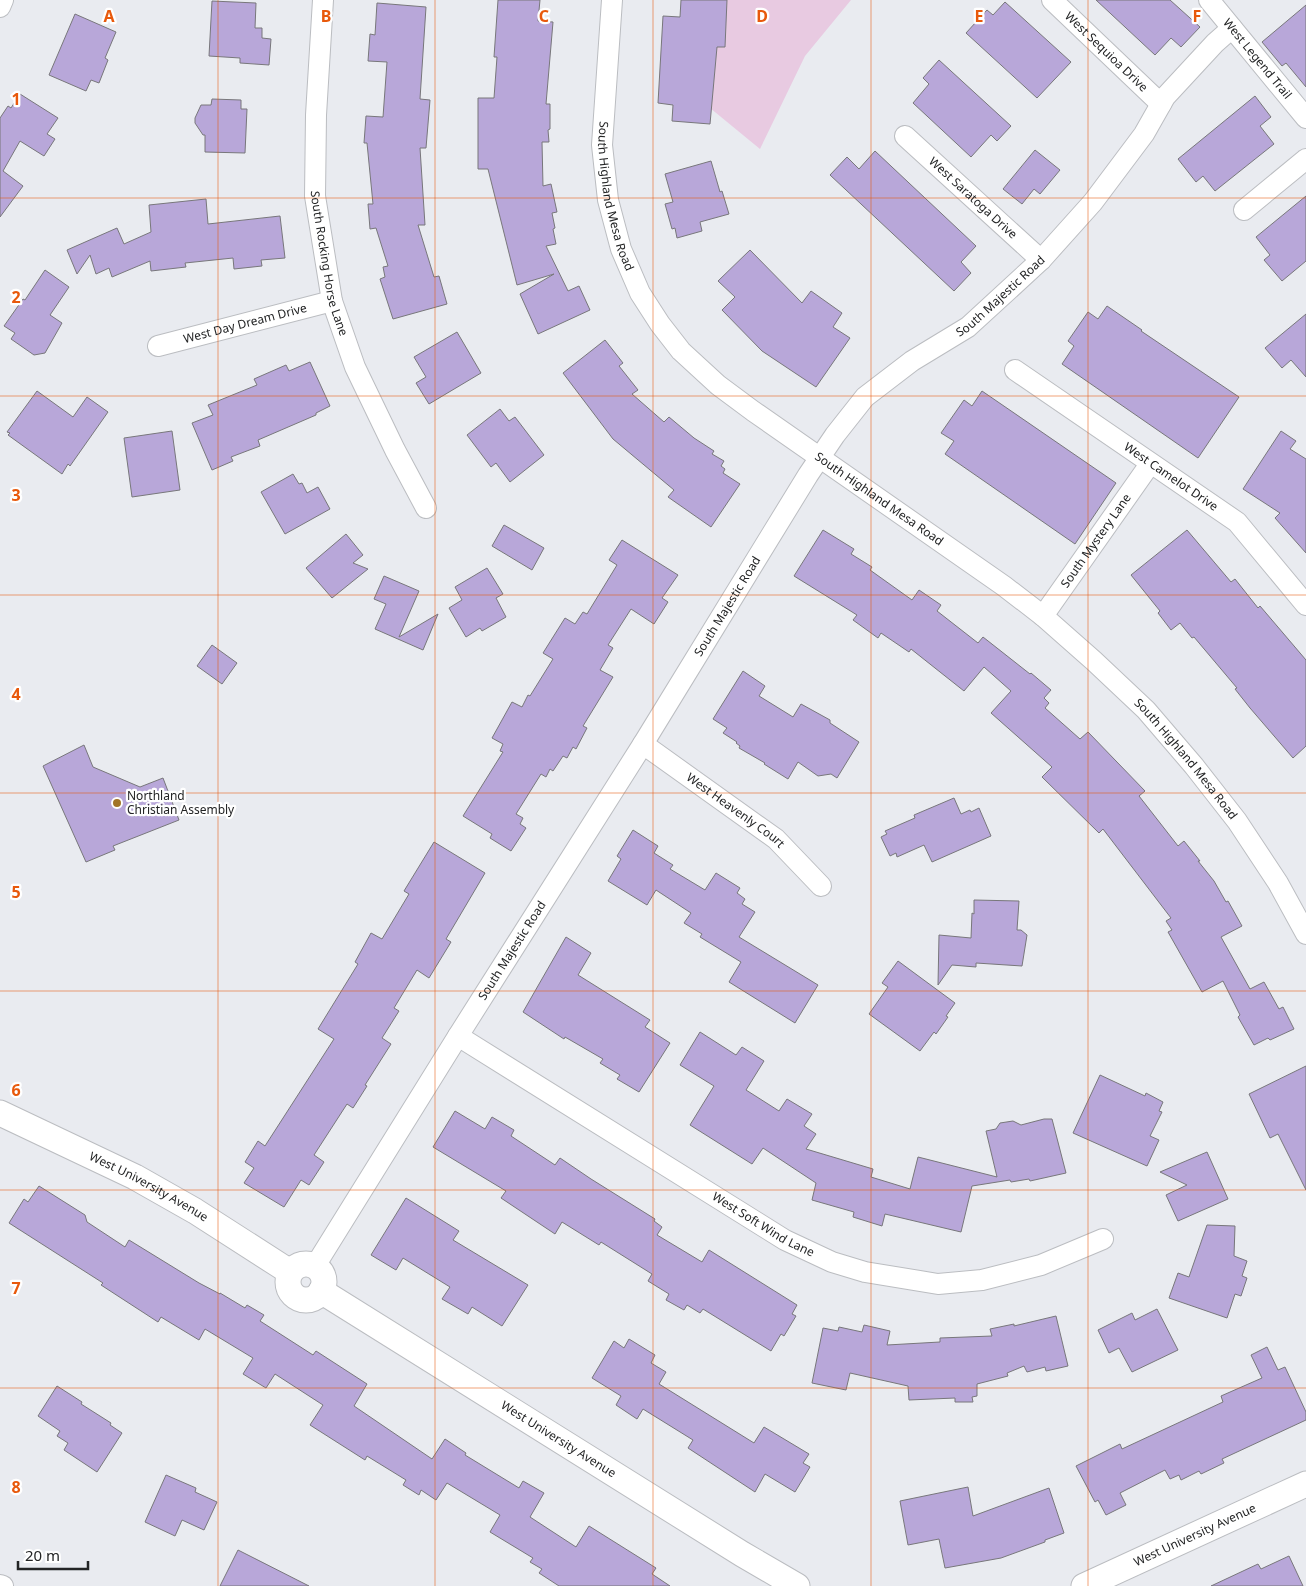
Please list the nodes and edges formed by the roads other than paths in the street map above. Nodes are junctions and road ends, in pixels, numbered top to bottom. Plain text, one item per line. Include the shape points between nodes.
1 (4, 0) edge
2 (322, 0) edge
3 (612, 0) edge
4 (1052, 0) edge
5 (1209, 0) edge
6 (0, 7) edge
7 (1232, 28) junction
8 (1161, 104) junction
9 (1305, 114) edge
10 (905, 136) dead end
11 (1306, 159) edge
12 (1244, 210) dead end
13 (1041, 260) junction
14 (332, 301) junction
15 (158, 346) dead end
16 (1015, 370) dead end
17 (820, 457) junction
18 (1150, 464) junction
19 (426, 508) dead end
20 (1306, 605) edge
21 (1043, 616) junction
22 (643, 744) junction
23 (821, 886) dead end
24 (1306, 934) edge
25 (458, 1036) junction
26 (0, 1113) edge
27 (1103, 1239) dead end
28 (315, 1266) junction
29 (290, 1272) junction
30 (322, 1291) junction
31 (1306, 1484) edge
32 (798, 1586) edge
33 (1084, 1586) edge

1 - 6 street
2 - 14 street, South Rocking Horse Lane via 315,196
3 - 17 street, South Highland Mesa Road via 602,145 608,200 621,248 640,293 681,350 718,385
4 - 8 street, West Sequioa Drive
5 - 7 street, West Legend Trail
7 - 8 street, South Majestic Road
7 - 9 street, West Legend Trail
8 - 13 street, South Majestic Road via 1144,134 1093,202
10 - 13 street, West Saratoga Drive
11 - 12 street
13 - 17 street, South Majestic Road via 968,327 912,361 865,397
14 - 15 street, West Day Dream Drive
14 - 19 street, South Rocking Horse Lane via 355,367
16 - 18 street, West Camelot Drive
17 - 21 street, South Highland Mesa Road
17 - 22 street, South Majestic Road
18 - 20 street, West Camelot Drive via 1237,522
18 - 21 street, South Mystery Lane
21 - 24 street, South Highland Mesa Road via 1146,710 1194,766 1278,883
22 - 23 street, West Heavenly Court via 776,839
22 - 25 street, South Majestic Road
25 - 27 street, West Soft Wind Lane via 785,1240 832,1262 865,1272 938,1284 982,1280 1041,1265
25 - 28 street, South Majestic Road
26 - 29 street, West University Avenue via 135,1177
28 - 29 street via 301,1264
28 - 30 street via 324,1277
29 - 30 street via 287,1282 296,1298 310,1300
30 - 32 street, West University Avenue
31 - 33 street, West University Avenue

